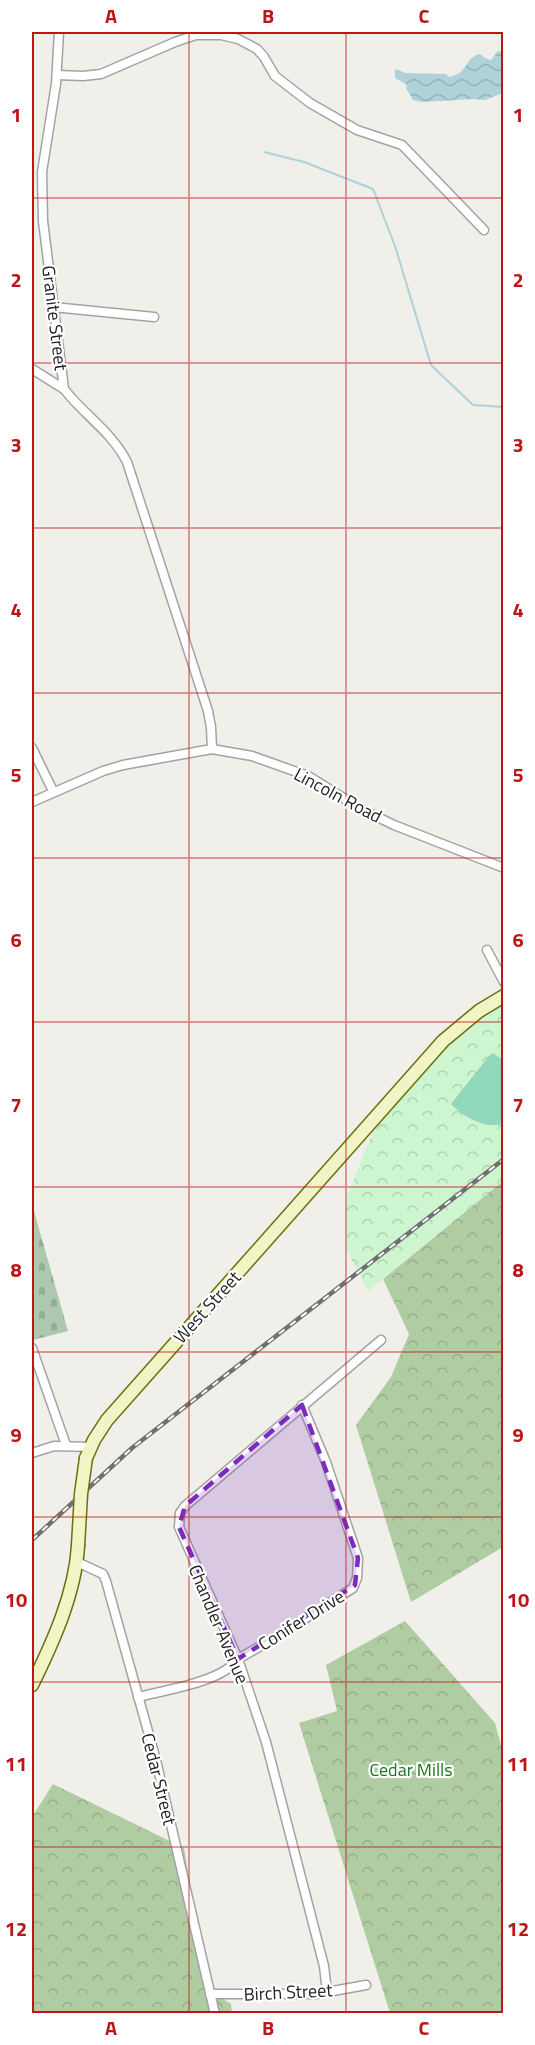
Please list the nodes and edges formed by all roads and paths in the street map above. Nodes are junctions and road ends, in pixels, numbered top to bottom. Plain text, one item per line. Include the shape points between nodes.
1 (59, 32) edge
2 (57, 75) junction
3 (484, 230) dead end
4 (53, 307) junction
5 (154, 317) dead end
6 (32, 369) edge
7 (64, 389) junction
8 (32, 748) edge
9 (212, 749) junction
10 (53, 791) junction
11 (32, 802) edge
12 (504, 868) edge
13 (487, 950) dead end
14 (504, 982) edge
15 (504, 996) edge
16 (381, 1340) dead end
17 (32, 1348) edge
18 (302, 1405) junction
19 (66, 1445) junction
20 (88, 1452) junction
21 (32, 1453) edge
22 (77, 1562) junction
23 (238, 1659) junction
24 (32, 1685) edge
25 (138, 1697) junction
26 (366, 1985) dead end
27 (327, 1992) junction
28 (210, 1994) junction
29 (215, 2013) edge

1 - 2 street, Granite Street
2 - 3 street via 101,74 196,35 238,39 264,57 275,76 310,104 357,130 402,146
2 - 4 street, Granite Street via 42,172
4 - 5 street
4 - 7 street, Granite Street
6 - 7 street
7 - 9 street, Granite Street via 113,439 127,462 208,711
8 - 10 street
9 - 10 street, Lincoln Road via 123,765
9 - 12 street, Lincoln Road via 252,756 308,776 394,825
10 - 11 street, Lincoln Road
13 - 14 street
15 - 20 main road, West Street via 478,1011 443,1041 107,1420
16 - 18 street, Chandler Avenue
17 - 19 street
18 - 23 street, Chandler Avenue via 180,1513 178,1527
18 - 23 street, Conifer Drive via 358,1558 357,1578 353,1588 332,1603
19 - 20 street
19 - 21 street
20 - 22 main road, West Street, bridge
22 - 24 main road, West Street via 59,1623
22 - 25 street, Cedar Street via 103,1574
23 - 25 street, Conifer Drive via 203,1680
23 - 27 street, Chandler Avenue via 266,1742 324,1966
25 - 28 street, Cedar Street
26 - 27 street, Birch Street
27 - 28 street, Birch Street
28 - 29 street, Cedar Street

